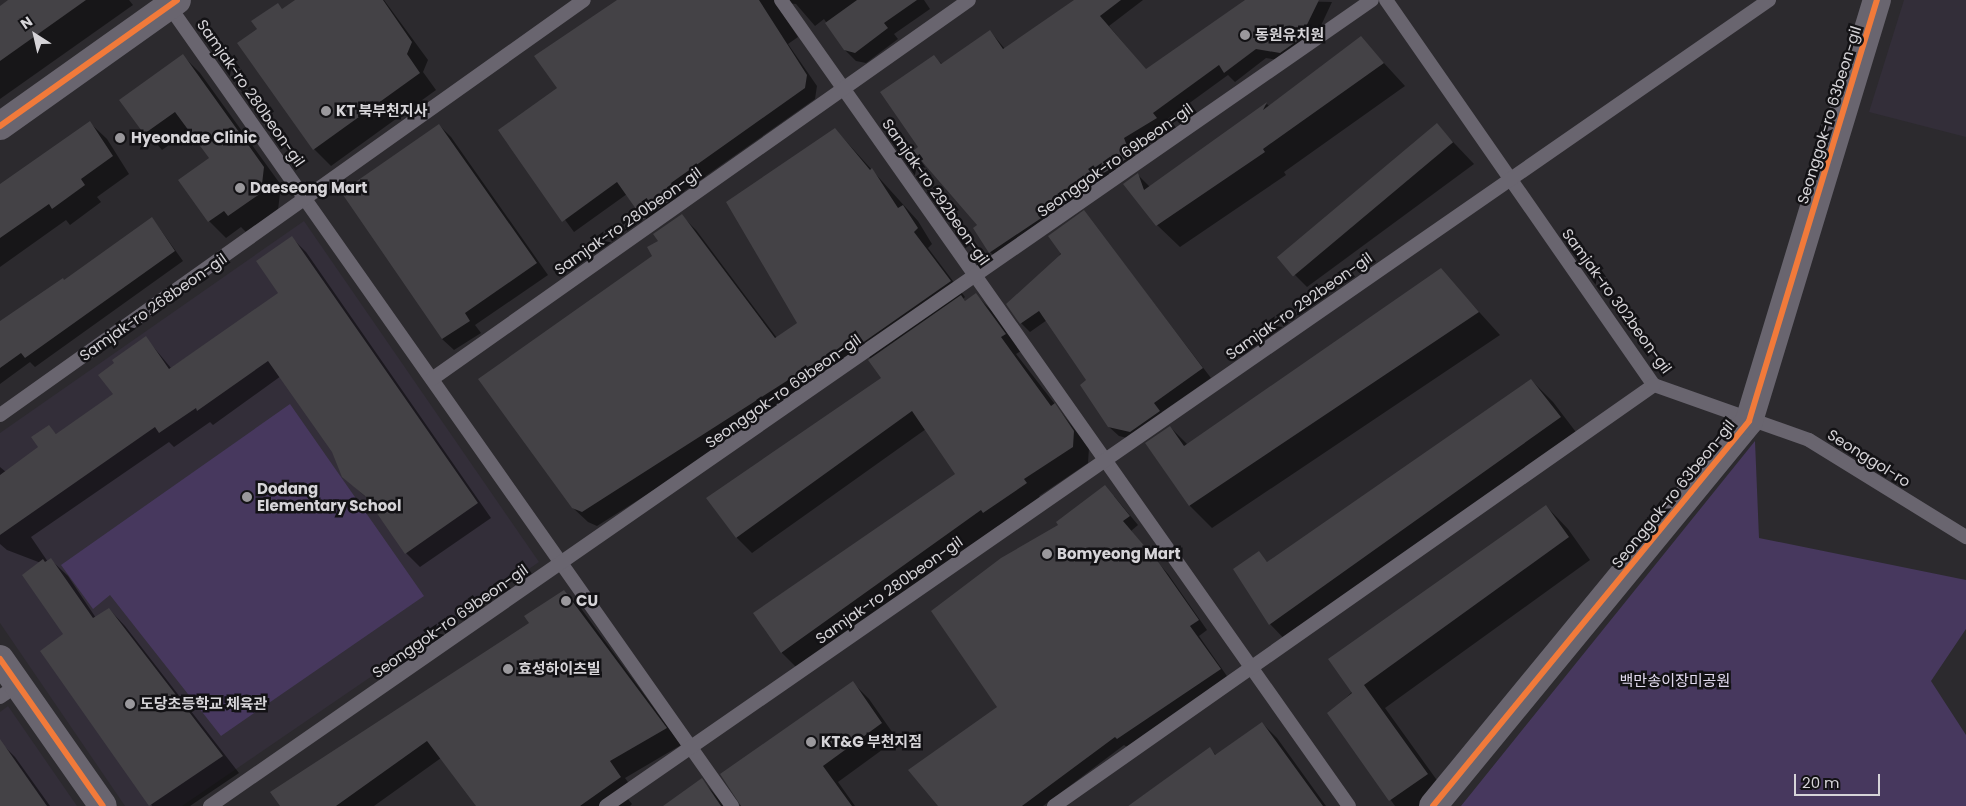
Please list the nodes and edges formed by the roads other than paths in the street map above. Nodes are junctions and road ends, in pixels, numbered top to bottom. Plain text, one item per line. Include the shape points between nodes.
1 (584, 0) edge
2 (781, 0) edge
3 (969, 0) edge
4 (1372, 0) edge
5 (1386, 0) edge
6 (1769, 0) edge
7 (1877, 0) edge
8 (171, 2) edge
9 (843, 89) junction
10 (0, 126) edge
11 (1510, 180) junction
12 (305, 199) junction
13 (976, 277) junction
14 (432, 379) junction
15 (1654, 385) junction
16 (0, 415) edge
17 (1749, 421) junction
18 (1105, 460) junction
19 (1966, 537) edge
20 (561, 564) junction
21 (0, 659) edge
22 (1252, 668) junction
23 (9, 691) edge
24 (691, 748) junction
25 (103, 806) edge
26 (210, 806) edge
27 (606, 806) edge
28 (732, 806) edge
29 (1054, 806) edge
30 (1349, 806) edge
31 (1433, 806) edge

1 - 12 lane
2 - 9 lane, Samjak-ro 292beon-gil
3 - 9 lane
4 - 13 lane, Seonggok-ro 69beon-gil
5 - 11 lane, Samjak-ro 302beon-gil
6 - 11 lane
7 - 17 street, Seonggok-ro 63beon-gil
8 - 10 street
8 - 12 lane, Samjak-ro 280beon-gil
9 - 13 lane, Samjak-ro 292beon-gil
9 - 14 lane, Samjak-ro 280beon-gil
11 - 15 lane, Samjak-ro 302beon-gil
11 - 18 lane, Samjak-ro 292beon-gil
12 - 14 lane, Samjak-ro 280beon-gil
12 - 16 lane, Samjak-ro 268beon-gil
13 - 18 lane, Samjak-ro 292beon-gil
13 - 20 lane, Seonggok-ro 69beon-gil
14 - 20 lane, Samjak-ro 280beon-gil
15 - 17 lane, Samjak-ro 302beon-gil
15 - 22 lane
17 - 19 lane, Seonggol-ro via 1809,440
17 - 31 street, Seonggok-ro 63beon-gil
18 - 22 lane, Samjak-ro 292beon-gil
18 - 24 lane, Samjak-ro 280beon-gil
20 - 24 lane, Samjak-ro 280beon-gil
20 - 26 lane, Seonggok-ro 69beon-gil
21 - 23 street
22 - 29 lane
22 - 30 lane, Samjak-ro 292beon-gil
23 - 25 street
24 - 27 lane
24 - 28 lane, Samjak-ro 280beon-gil

